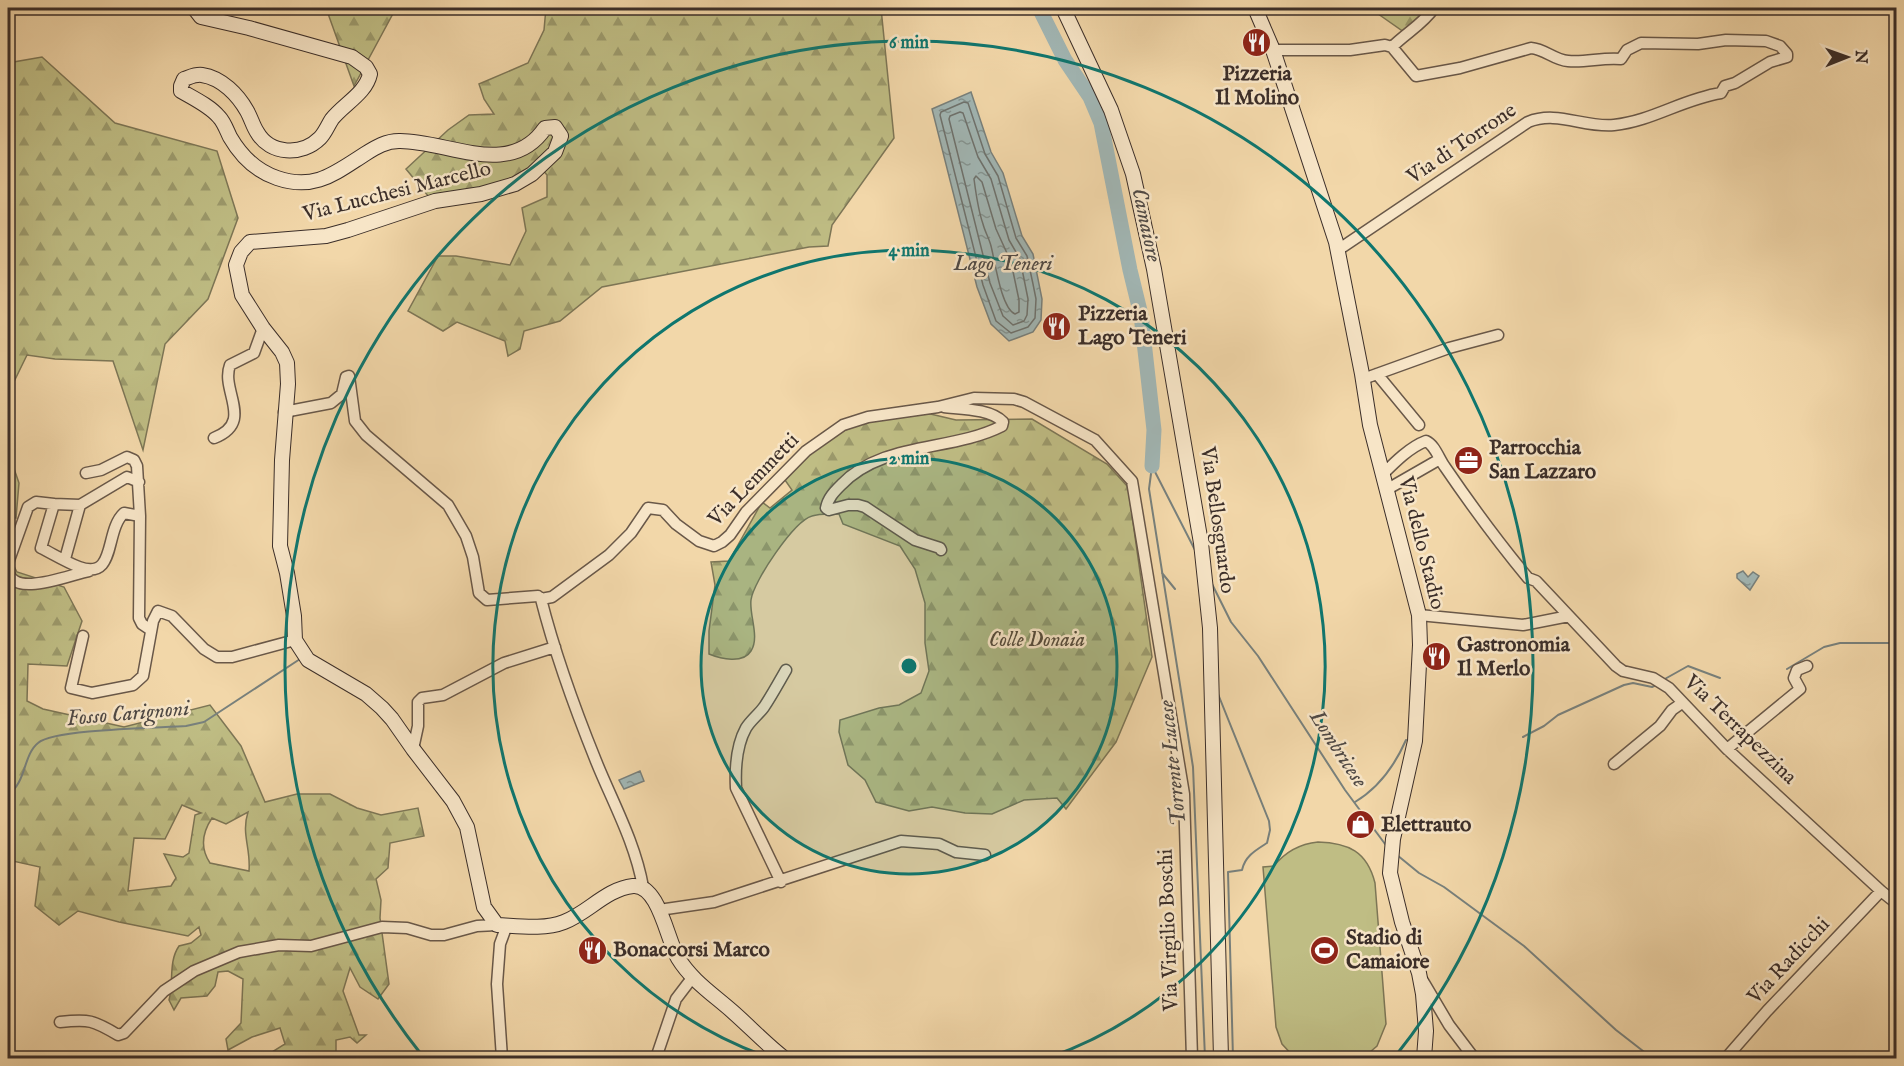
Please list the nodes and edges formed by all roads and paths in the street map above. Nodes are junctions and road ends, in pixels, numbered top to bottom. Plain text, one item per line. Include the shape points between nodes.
1 (194, 8) edge
2 (1063, 8) edge
3 (1255, 8) edge
4 (1434, 8) edge
5 (1392, 47) junction
6 (1273, 50) junction
7 (1338, 250) junction
8 (262, 328) junction
9 (1498, 335) dead end
10 (1377, 374) junction
11 (1363, 379) junction
12 (938, 407) junction
13 (285, 412) junction
14 (1419, 425) dead end
15 (214, 438) dead end
16 (1440, 459) junction
17 (86, 473) dead end
18 (1383, 474) junction
19 (1132, 480) joint
20 (139, 482) junction
21 (1386, 490) junction
22 (54, 504) junction
23 (80, 505) junction
24 (140, 516) junction
25 (941, 550) dead end
26 (65, 559) junction
27 (8, 563) edge
28 (8, 569) edge
29 (91, 571) junction
30 (542, 599) junction
31 (1419, 615) junction
32 (1569, 616) junction
33 (152, 630) junction
34 (83, 636) dead end
35 (295, 640) junction
36 (555, 647) junction
37 (1807, 666) dead end
38 (786, 670) dead end
39 (1682, 702) junction
40 (413, 749) junction
41 (1727, 749) junction
42 (1614, 764) dead end
43 (985, 855) dead end
44 (781, 882) junction
45 (644, 887) junction
46 (1881, 891) junction
47 (1896, 903) edge
48 (659, 910) junction
49 (502, 925) junction
50 (1419, 973) junction
51 (692, 978) junction
52 (60, 1022) dead end
53 (1449, 1025) junction
54 (1425, 1031) junction
55 (502, 1059) edge
56 (656, 1059) edge
57 (784, 1059) edge
58 (1192, 1059) edge
59 (1221, 1059) edge
60 (1424, 1059) edge
61 (1474, 1059) edge
62 (1726, 1059) edge

1 - 8 street, Via Lucchesi Marcello via 201,17 352,57 370,74 368,84 341,108 322,137 311,146 290,152 272,147 257,134 236,94 213,78 200,75 184,79 181,91 219,117 243,157 276,178 311,183 385,143 420,143 488,154 524,147 545,128 555,126 561,136 555,152 515,184 435,201 326,236 250,243 236,265 238,282
2 - 59 street, Via Bellosguardo via 1111,110 1133,174 1158,291 1201,543 1210,628
3 - 6 street, Via dello Stadio
4 - 5 street via 1426,20
5 - 6 street
5 - 7 street, Via di Torrone via 1416,76 1532,48 1568,61 1621,59 1627,50 1641,43 1706,44 1736,40 1773,43 1787,57 1725,86 1721,93 1686,102 1656,116 1598,126 1548,117 1528,122
6 - 7 street, Via dello Stadio
7 - 11 street, Via dello Stadio
8 - 13 street, Via Lucchesi Marcello via 287,363
8 - 15 street via 254,353 230,365 227,374 233,424 229,431
9 - 10 street
10 - 11 street
10 - 14 street
11 - 18 street, Via dello Stadio
12 - 19 street, Via Lemmetti via 985,397 1024,402 1095,440
12 - 25 street via 980,411 1000,418 1002,426 972,438 882,459 847,478 827,501 826,508 865,507 915,540
12 - 30 street, Via Lemmetti via 868,417 828,434 806,450 740,519 730,536 714,546 699,541 663,510 648,508 609,555 552,597
13 - 30 street via 331,403 342,394 349,376 355,421 447,505 466,536 479,593 487,600 538,596
13 - 35 street, Via Lucchesi Marcello via 280,546 291,594
16 - 18 street, Via Terrapezzina via 1426,441
16 - 21 street
16 - 32 street, Via Terrapezzina via 1528,578 1536,581
17 - 20 street via 128,456 137,466
18 - 21 street, Via dello Stadio
19 - 58 street, Via Virgilio Boschi via 1184,794
20 - 23 street via 127,477
20 - 24 street
21 - 31 street, Via dello Stadio
22 - 23 street
22 - 26 street via 41,548
22 - 27 street via 36,502 28,507
23 - 26 street
24 - 29 street via 124,513 118,519 105,563
24 - 33 street via 139,618
26 - 29 street
28 - 29 street via 13,581 22,585
30 - 36 street
31 - 32 street via 1523,625
31 - 50 street, Via dello Stadio via 1415,741 1390,856 1399,911
32 - 39 street, Via Terrapezzina via 1623,671 1653,678
33 - 34 street via 143,675 133,685 92,693 71,688
33 - 35 street via 158,611 172,616 217,657 232,657
35 - 40 street via 308,660 366,694 382,708
36 - 40 street via 504,663 443,695 422,698 418,702
36 - 45 street via 592,752 637,856
37 - 41 street via 1795,673 1800,689
38 - 44 street via 741,737 736,776 736,788
39 - 41 street, Via Terrapezzina
39 - 42 street
40 - 49 street via 453,801 467,827 484,907
41 - 46 street, Via Terrapezzina
43 - 44 street via 956,852 939,844 902,842
44 - 48 street via 714,902
45 - 48 street
45 - 49 street via 620,890 564,922
46 - 47 street, Via Terrapezzina
46 - 62 street, Via Radicchi
48 - 51 street via 676,955
49 - 52 street via 477,926 444,935 382,927 311,946 279,945 239,952 194,971 164,991 124,1034 118,1035 96,1022
49 - 55 street via 497,984
50 - 53 street
50 - 54 street, Via dello Stadio
51 - 56 street via 676,999
51 - 57 street
53 - 54 street
53 - 61 street
54 - 60 street, Via dello Stadio

